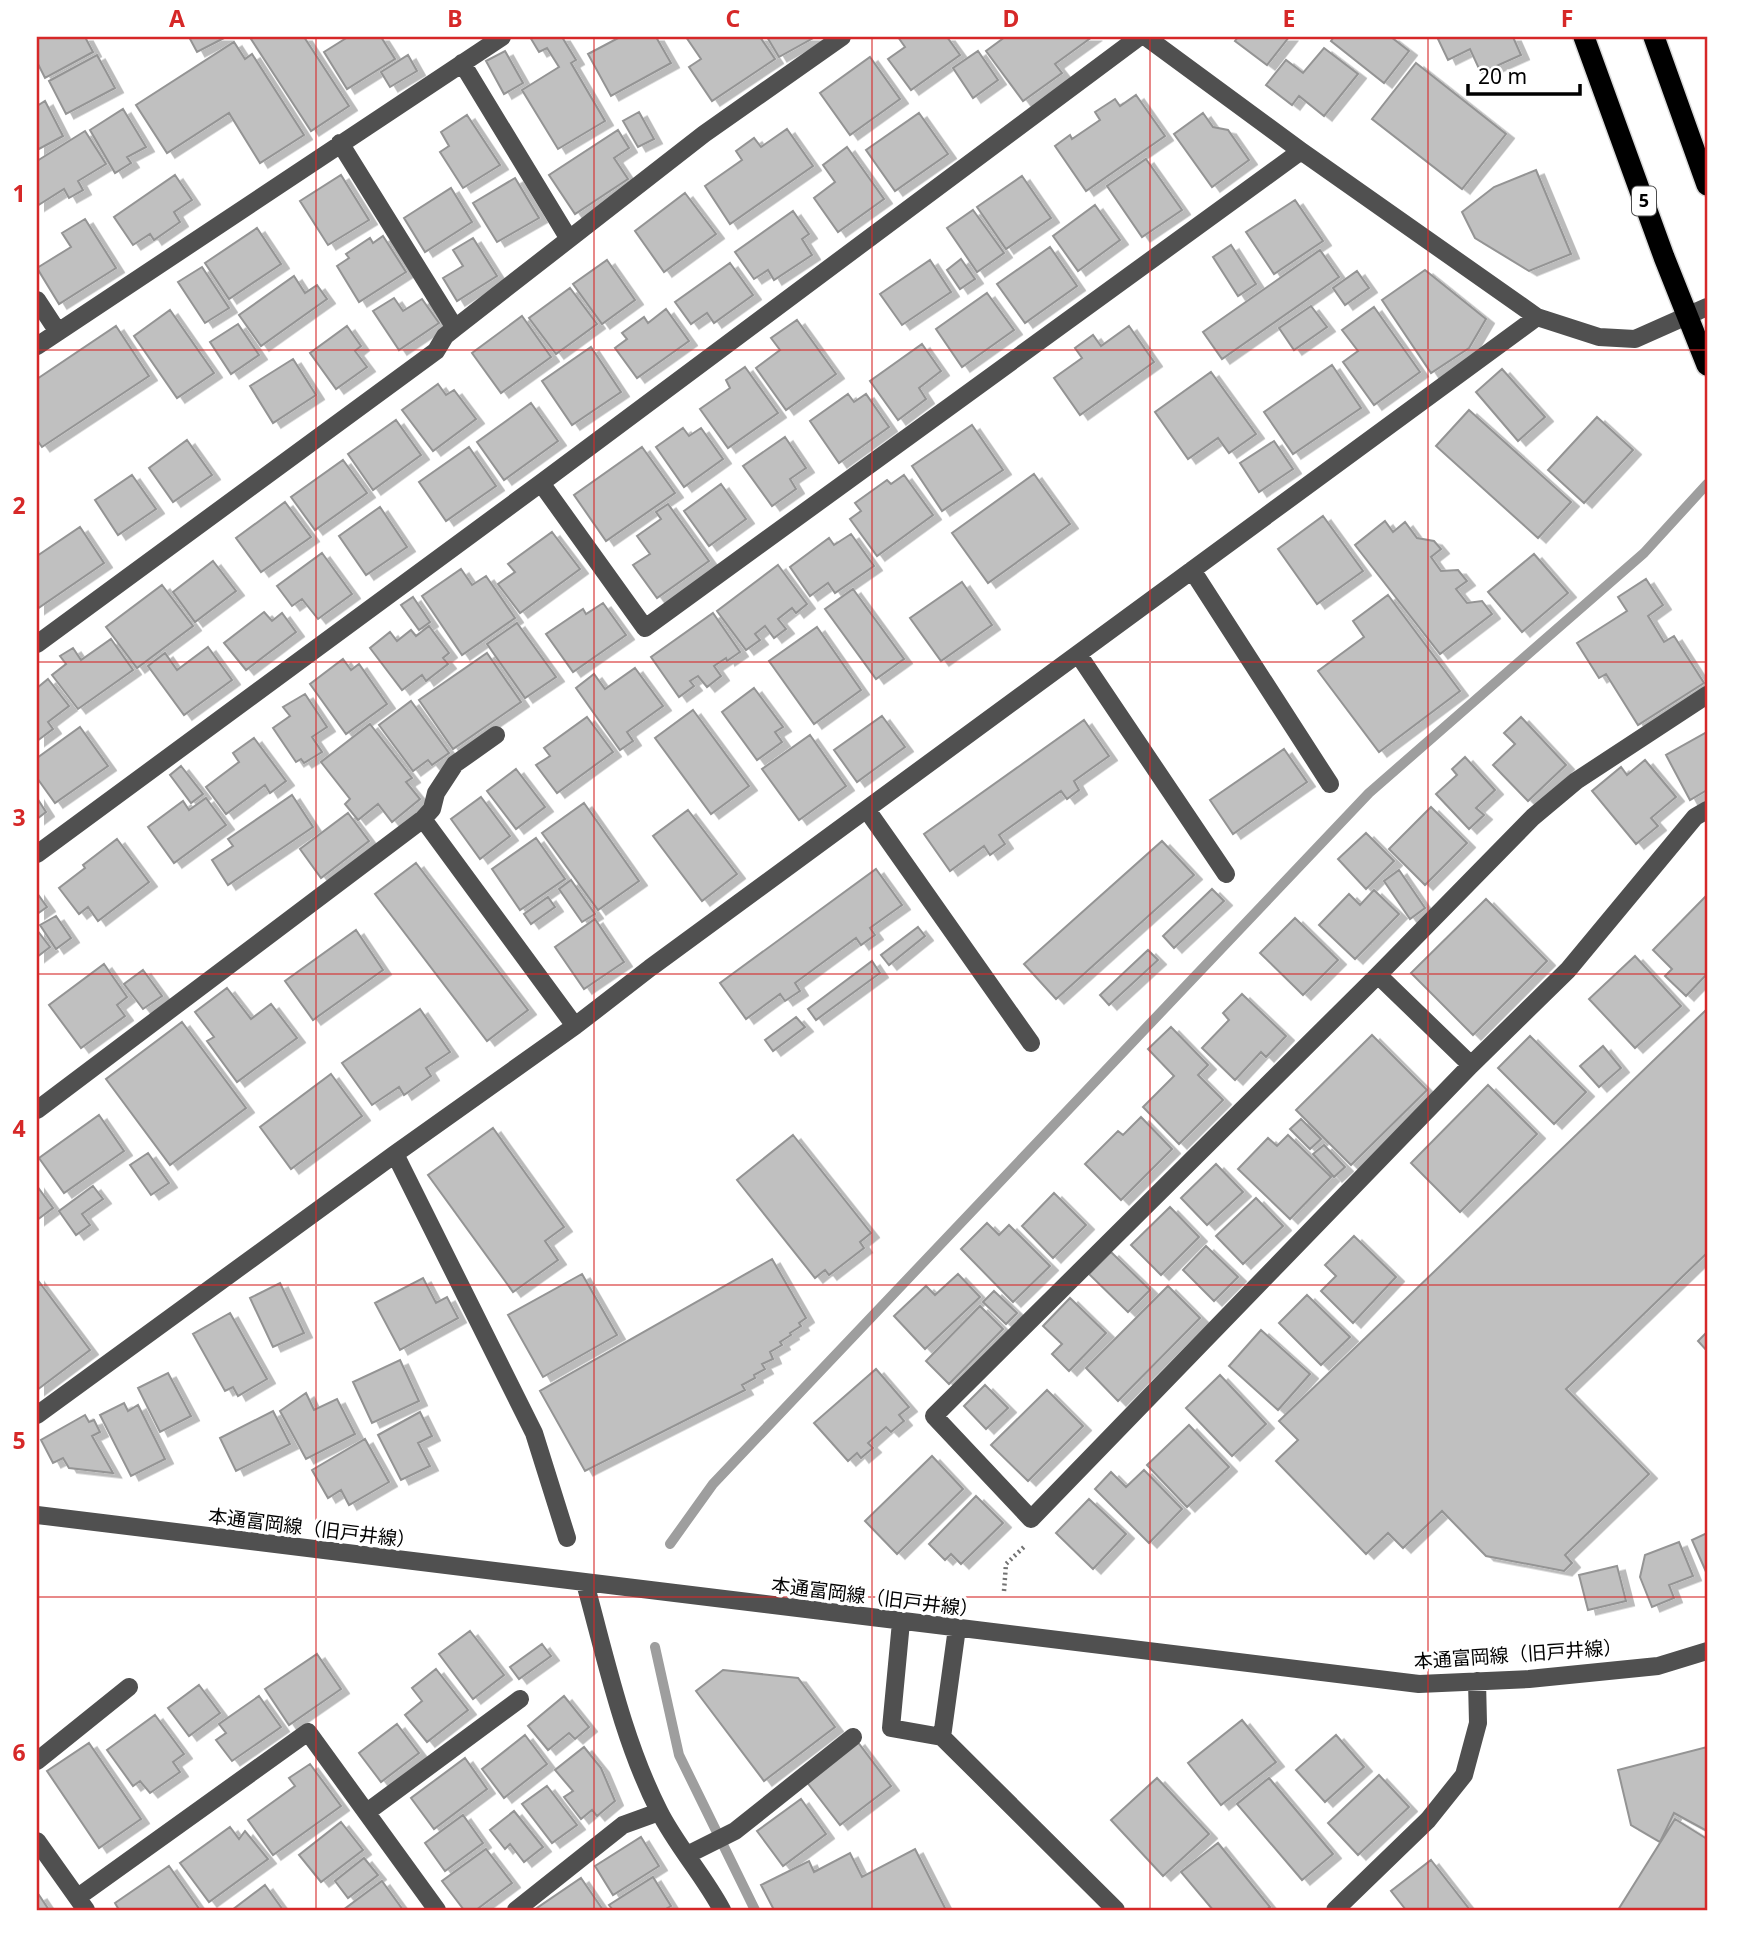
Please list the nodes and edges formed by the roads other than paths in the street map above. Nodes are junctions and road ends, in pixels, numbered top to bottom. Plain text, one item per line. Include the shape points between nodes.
1 (502, 37) edge
2 (842, 37) edge
3 (1139, 37) edge
4 (1146, 37) edge
5 (1584, 37) edge
6 (1654, 37) edge
7 (462, 63) junction
8 (341, 143) junction
9 (1301, 151) junction
10 (1707, 186) edge
11 (569, 239) junction
12 (37, 300) edge
13 (1698, 312) edge
14 (1537, 317) junction
15 (455, 328) junction
16 (58, 332) junction
17 (37, 346) edge
18 (1707, 365) edge
19 (541, 483) junction
20 (1192, 570) junction
21 (37, 644) edge
22 (1078, 654) junction
23 (1707, 695) edge
24 (496, 734) dead end
25 (1330, 784) dead end
26 (867, 810) junction
27 (1707, 810) edge
28 (423, 819) junction
29 (37, 854) edge
30 (1226, 874) dead end
31 (1378, 975) junction
32 (576, 1026) junction
33 (1031, 1043) dead end
34 (1471, 1065) junction
35 (37, 1110) edge
36 (395, 1154) junction
37 (37, 1415) edge
38 (37, 1515) edge
39 (567, 1538) dead end
40 (585, 1583) junction
41 (901, 1622) junction
42 (957, 1628) junction
43 (1707, 1651) edge
44 (1477, 1681) junction
45 (129, 1687) dead end
46 (520, 1699) dead end
47 (853, 1737) dead end
48 (942, 1737) junction
49 (37, 1762) edge
50 (367, 1812) junction
51 (659, 1812) junction
52 (37, 1841) edge
53 (692, 1852) junction
54 (82, 1904) edge
55 (437, 1910) edge
56 (516, 1910) edge
57 (722, 1910) edge
58 (1116, 1910) edge
59 (1335, 1910) edge

1 - 7 street
2 - 11 street via 704,134
3 - 19 street
4 - 9 street
5 - 13 highway, 5
6 - 10 highway
7 - 8 street
7 - 11 street
8 - 15 street
8 - 16 street
9 - 14 street
9 - 19 street via 645,628
11 - 15 street
12 - 16 street
13 - 14 street via 1636,339 1599,337
13 - 18 highway, 5
14 - 20 street
15 - 21 street via 436,351
16 - 17 street
19 - 29 street
20 - 22 street
20 - 25 street
22 - 26 street
22 - 30 street
23 - 31 street via 1576,781 1533,817
24 - 28 street via 455,764
26 - 32 street
26 - 33 street
27 - 34 street via 1695,817 1568,970
28 - 32 street
28 - 35 street
31 - 34 street
31 - 34 street via 934,1416 1031,1519
32 - 36 street
36 - 37 street
36 - 39 street via 534,1433
38 - 40 street, 本通富岡線（旧戸井線）
40 - 41 street, 本通富岡線（旧戸井線）
40 - 51 street via 624,1724
41 - 42 street, 本通富岡線（旧戸井線）
41 - 48 street via 891,1728
42 - 44 street, 本通富岡線（旧戸井線） via 1419,1684
42 - 48 street
43 - 44 street, 本通富岡線（旧戸井線） via 1658,1666
44 - 59 street via 1478,1723 1464,1775 1428,1820
45 - 49 street
46 - 50 street
47 - 53 street via 736,1831
48 - 58 street
50 - 54 street via 309,1732
50 - 55 street
51 - 53 street
51 - 56 street via 623,1825
52 - 54 street
53 - 57 street

